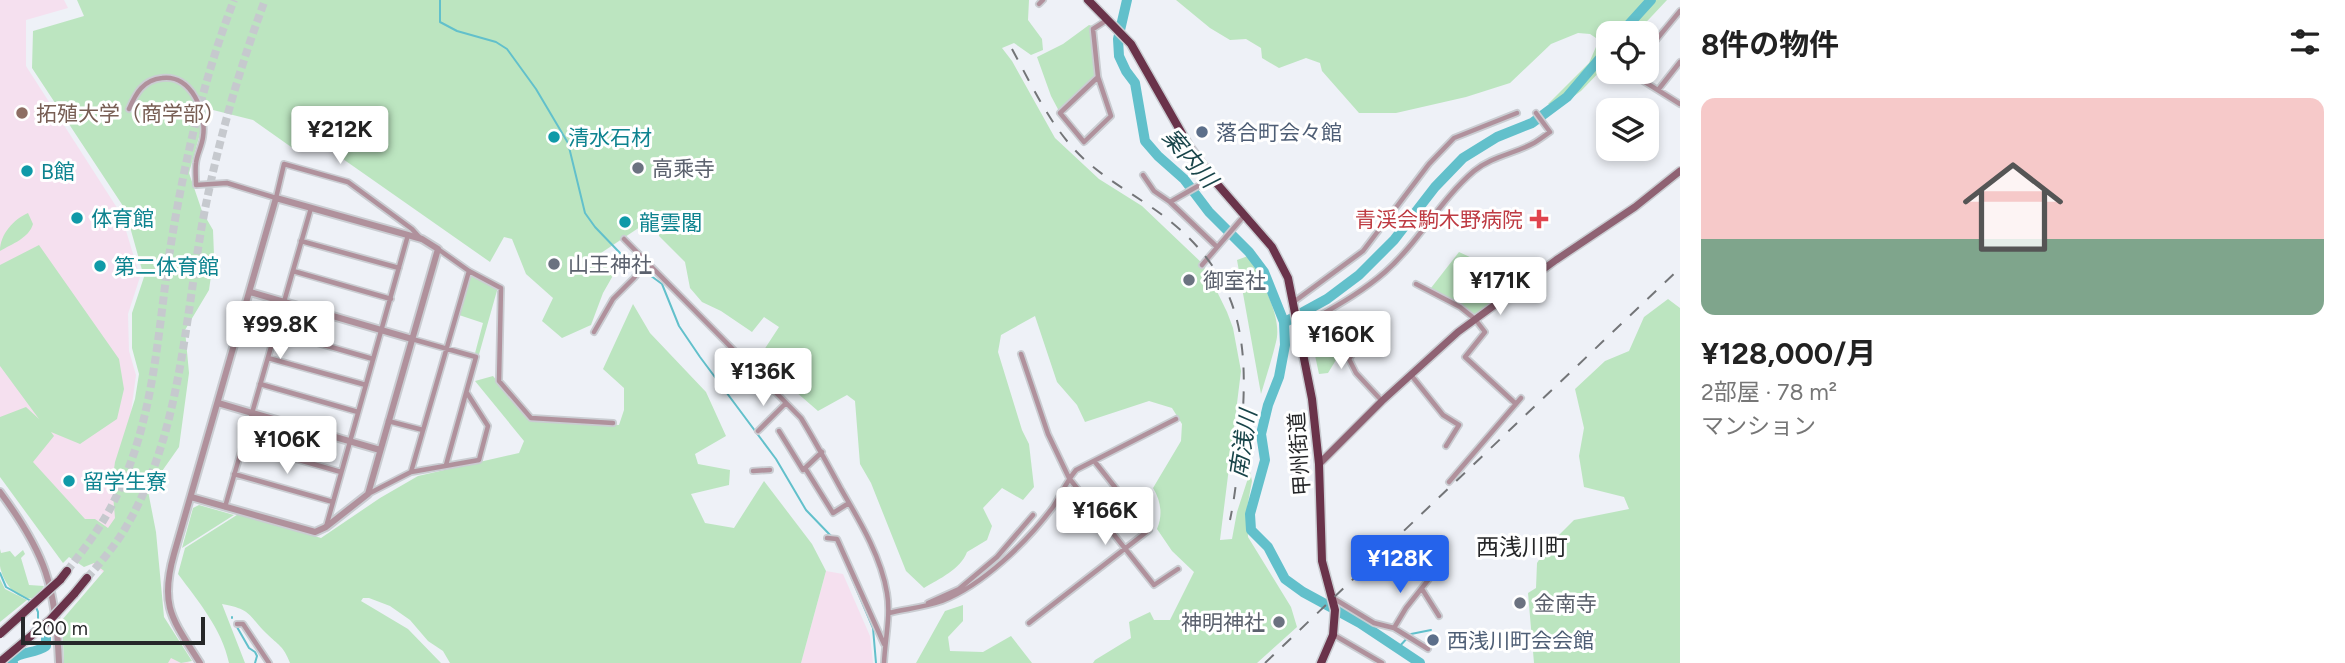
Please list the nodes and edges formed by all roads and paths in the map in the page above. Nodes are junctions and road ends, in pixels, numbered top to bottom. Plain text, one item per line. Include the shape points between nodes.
1 (1088, 0) edge
2 (1680, 11) edge
3 (1108, 19) junction
4 (1659, 36) edge
5 (1679, 65) edge
6 (1098, 77) junction
7 (1648, 84) edge
8 (1658, 90) junction
9 (1680, 104) edge
10 (129, 110) dead end
11 (1517, 113) dead end
12 (1536, 113) dead end
13 (1680, 170) edge
14 (1143, 175) dead end
15 (1212, 178) junction
16 (276, 198) junction
17 (1170, 202) junction
18 (311, 208) junction
19 (1244, 216) junction
20 (408, 235) junction
21 (422, 239) junction
22 (624, 239) dead end
23 (301, 241) junction
24 (1217, 247) junction
25 (438, 249) junction
26 (645, 263) junction
27 (1202, 265) dead end
28 (399, 268) junction
29 (293, 271) junction
30 (469, 271) junction
31 (1416, 284) dead end
32 (250, 292) junction
33 (391, 299) junction
34 (284, 302) junction
35 (1295, 303) junction
36 (1475, 319) junction
37 (1299, 326) junction
38 (382, 330) junction
39 (275, 331) junction
40 (594, 332) dead end
41 (1366, 334) dead end
42 (412, 339) junction
43 (446, 348) junction
44 (1021, 354) dead end
45 (268, 358) junction
46 (373, 359) junction
47 (1411, 374) junction
48 (260, 384) junction
49 (366, 385) junction
50 (467, 393) junction
51 (1521, 398) dead end
52 (1382, 401) junction
53 (218, 403) junction
54 (786, 403) junction
55 (1516, 404) junction
56 (358, 412) junction
57 (252, 413) junction
58 (1176, 419) dead end
59 (388, 421) junction
60 (613, 423) dead end
61 (423, 430) junction
62 (758, 431) dead end
63 (779, 431) dead end
64 (350, 441) junction
65 (243, 444) junction
66 (1446, 446) dead end
67 (380, 450) junction
68 (821, 452) junction
69 (1095, 462) junction
70 (1319, 464) junction
71 (446, 465) junction
72 (806, 468) junction
73 (770, 470) dead end
74 (753, 471) dead end
75 (341, 472) junction
76 (411, 472) junction
77 (234, 474) junction
78 (1069, 478) junction
79 (1449, 482) dead end
80 (0, 492) edge
81 (368, 494) junction
82 (191, 497) junction
83 (333, 502) junction
84 (849, 503) junction
85 (225, 507) junction
86 (1032, 515) dead end
87 (326, 527) junction
88 (827, 538) dead end
89 (1125, 548) junction
90 (1178, 569) dead end
91 (67, 571) tunnel mouth
92 (87, 578) tunnel mouth
93 (1429, 579) dead end
94 (1422, 589) junction
95 (1332, 597) junction
96 (925, 605) junction
97 (889, 613) junction
98 (1439, 616) dead end
99 (1029, 623) dead end
100 (237, 624) dead end
101 (1394, 628) junction
102 (0, 634) edge
103 (1333, 635) junction
104 (885, 645) junction
105 (1428, 649) dead end
106 (0, 662) edge
107 (60, 663) edge
108 (200, 663) edge
109 (269, 663) edge
110 (884, 663) edge
111 (1321, 663) edge
112 (1382, 663) edge

1 - 3 highway
2 - 4 street
3 - 6 street via 1093,29
3 - 15 highway, 甲州街道 via 1127,39
5 - 8 street
6 - 6 street via 1060,113 1084,142 1111,116
7 - 8 street
8 - 9 street
10 - 16 street via 139,89 149,81 175,78 189,87 203,118 196,185 227,183
11 - 35 street via 1454,138 1363,251
12 - 37 street via 1550,132 1533,144 1488,161 1467,177 1385,272
13 - 36 main road
14 - 17 street via 1154,191
15 - 17 street
15 - 19 highway, 甲州街道
16 - 18 street
16 - 21 street via 285,164 323,174 348,182
16 - 32 street
17 - 24 street
18 - 20 street
18 - 23 street
19 - 24 street
19 - 35 highway, 甲州街道 via 1279,258
20 - 21 street
20 - 28 street
21 - 25 street
22 - 26 street
23 - 28 street
23 - 29 street
24 - 27 street
25 - 30 street
25 - 42 street
26 - 40 street via 613,299
26 - 54 street
28 - 33 street
29 - 33 street
29 - 34 street
30 - 43 street
30 - 60 street via 501,288 499,381 531,418
31 - 36 street via 1455,303
32 - 34 street
32 - 53 street
33 - 38 street
34 - 38 street
34 - 39 street
35 - 37 highway, 甲州街道
36 - 47 main road
36 - 55 street via 1485,332 1465,356
37 - 70 highway, 甲州街道
38 - 42 street
38 - 46 street
39 - 45 street
39 - 46 street
41 - 52 street via 1349,359
42 - 43 street
42 - 59 street
43 - 50 street via 475,357
43 - 61 street
44 - 78 street via 1048,434
45 - 48 street
45 - 49 street
46 - 49 street
47 - 52 main road
47 - 66 street via 1443,415 1459,425
48 - 56 street
48 - 57 street
49 - 56 street
50 - 71 street
50 - 71 street via 488,426 479,460
51 - 55 street
52 - 70 main road
53 - 57 street
53 - 82 street
54 - 62 street
54 - 68 street
55 - 79 street
56 - 64 street
57 - 64 street
57 - 65 street
58 - 69 street
59 - 61 street
59 - 67 street
61 - 76 street
63 - 72 street via 803,470
64 - 67 street
64 - 75 street
65 - 75 street
65 - 77 street
67 - 81 street
68 - 72 street
68 - 84 street
69 - 78 street
69 - 89 street via 1149,530
70 - 95 highway, 甲州街道 via 1322,561
71 - 76 street
72 - 84 street via 833,513
73 - 74 street
75 - 83 street
76 - 81 street
77 - 83 street
77 - 85 street
78 - 89 street
78 - 96 street via 1053,506 1012,552 964,592
80 - 107 street via 44,566 55,601
81 - 87 street
82 - 85 street
82 - 108 street via 167,592 174,622
83 - 87 street
84 - 97 street via 880,566
85 - 87 street via 311,531
86 - 96 street via 997,557 959,589
88 - 104 street via 837,539
89 - 90 street via 1154,585
89 - 99 street
91 - 102 highway, bridge
92 - 106 highway, bridge via 50,621
93 - 94 street
94 - 98 street
94 - 101 street
95 - 101 street via 1374,623
95 - 103 highway, 甲州街道
96 - 97 street
97 - 104 street
100 - 109 street via 243,624
101 - 105 street
103 - 111 highway, 甲州街道
103 - 112 street
104 - 110 street

